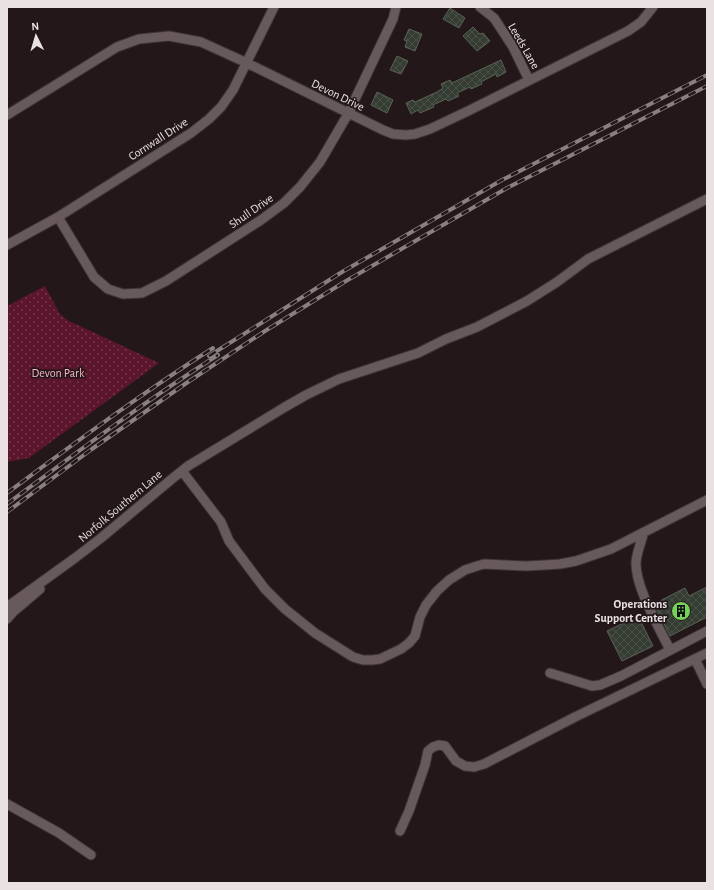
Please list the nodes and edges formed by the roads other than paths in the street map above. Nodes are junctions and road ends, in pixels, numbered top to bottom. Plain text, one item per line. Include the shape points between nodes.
1 (274, 7) edge
2 (396, 7) edge
3 (480, 7) edge
4 (653, 7) edge
5 (246, 63) junction
6 (530, 80) junction
7 (348, 114) junction
8 (7, 115) edge
9 (707, 199) edge
10 (58, 217) junction
11 (7, 245) edge
12 (182, 471) junction
13 (707, 500) edge
14 (644, 532) junction
15 (101, 538) junction
16 (7, 607) edge
17 (7, 619) edge
18 (707, 631) edge
19 (670, 650) junction
20 (707, 653) edge
21 (694, 659) junction
22 (550, 673) dead end
23 (707, 684) edge
24 (7, 804) edge
25 (400, 831) dead end
26 (91, 855) dead end

1 - 5 street, Cornwall Drive
2 - 7 street, Shull Drive via 393,19
3 - 6 street, Leeds Lane via 494,18
4 - 6 street, Devon Drive via 641,22 628,31
5 - 7 street, Devon Drive
5 - 8 street, Devon Drive via 201,42 169,36 139,39 117,47
5 - 10 street, Cornwall Drive via 233,90 209,119
6 - 7 street, Devon Drive via 415,134 394,134
7 - 10 street, Shull Drive via 320,162 284,203 172,277 142,293 123,294 108,289 94,277
9 - 12 street, Norfolk Southern Lane via 588,259 539,294 477,327 418,353 339,379 299,399
10 - 11 street, Cornwall Drive
12 - 14 street via 221,522 229,541 265,589 315,633 353,658 363,660 380,659 409,643 415,636 426,605 449,580 465,570 484,564 526,566 576,561 611,549
12 - 15 street, Norfolk Southern Lane
13 - 14 street
14 - 19 street via 637,554 636,569 650,609
15 - 16 street, Norfolk Southern Lane
15 - 17 street
18 - 19 street
19 - 22 street via 600,685 592,686
20 - 21 street
21 - 23 street
21 - 25 street via 484,764 465,766 456,761 445,746 433,747 428,752
24 - 26 street via 59,833

